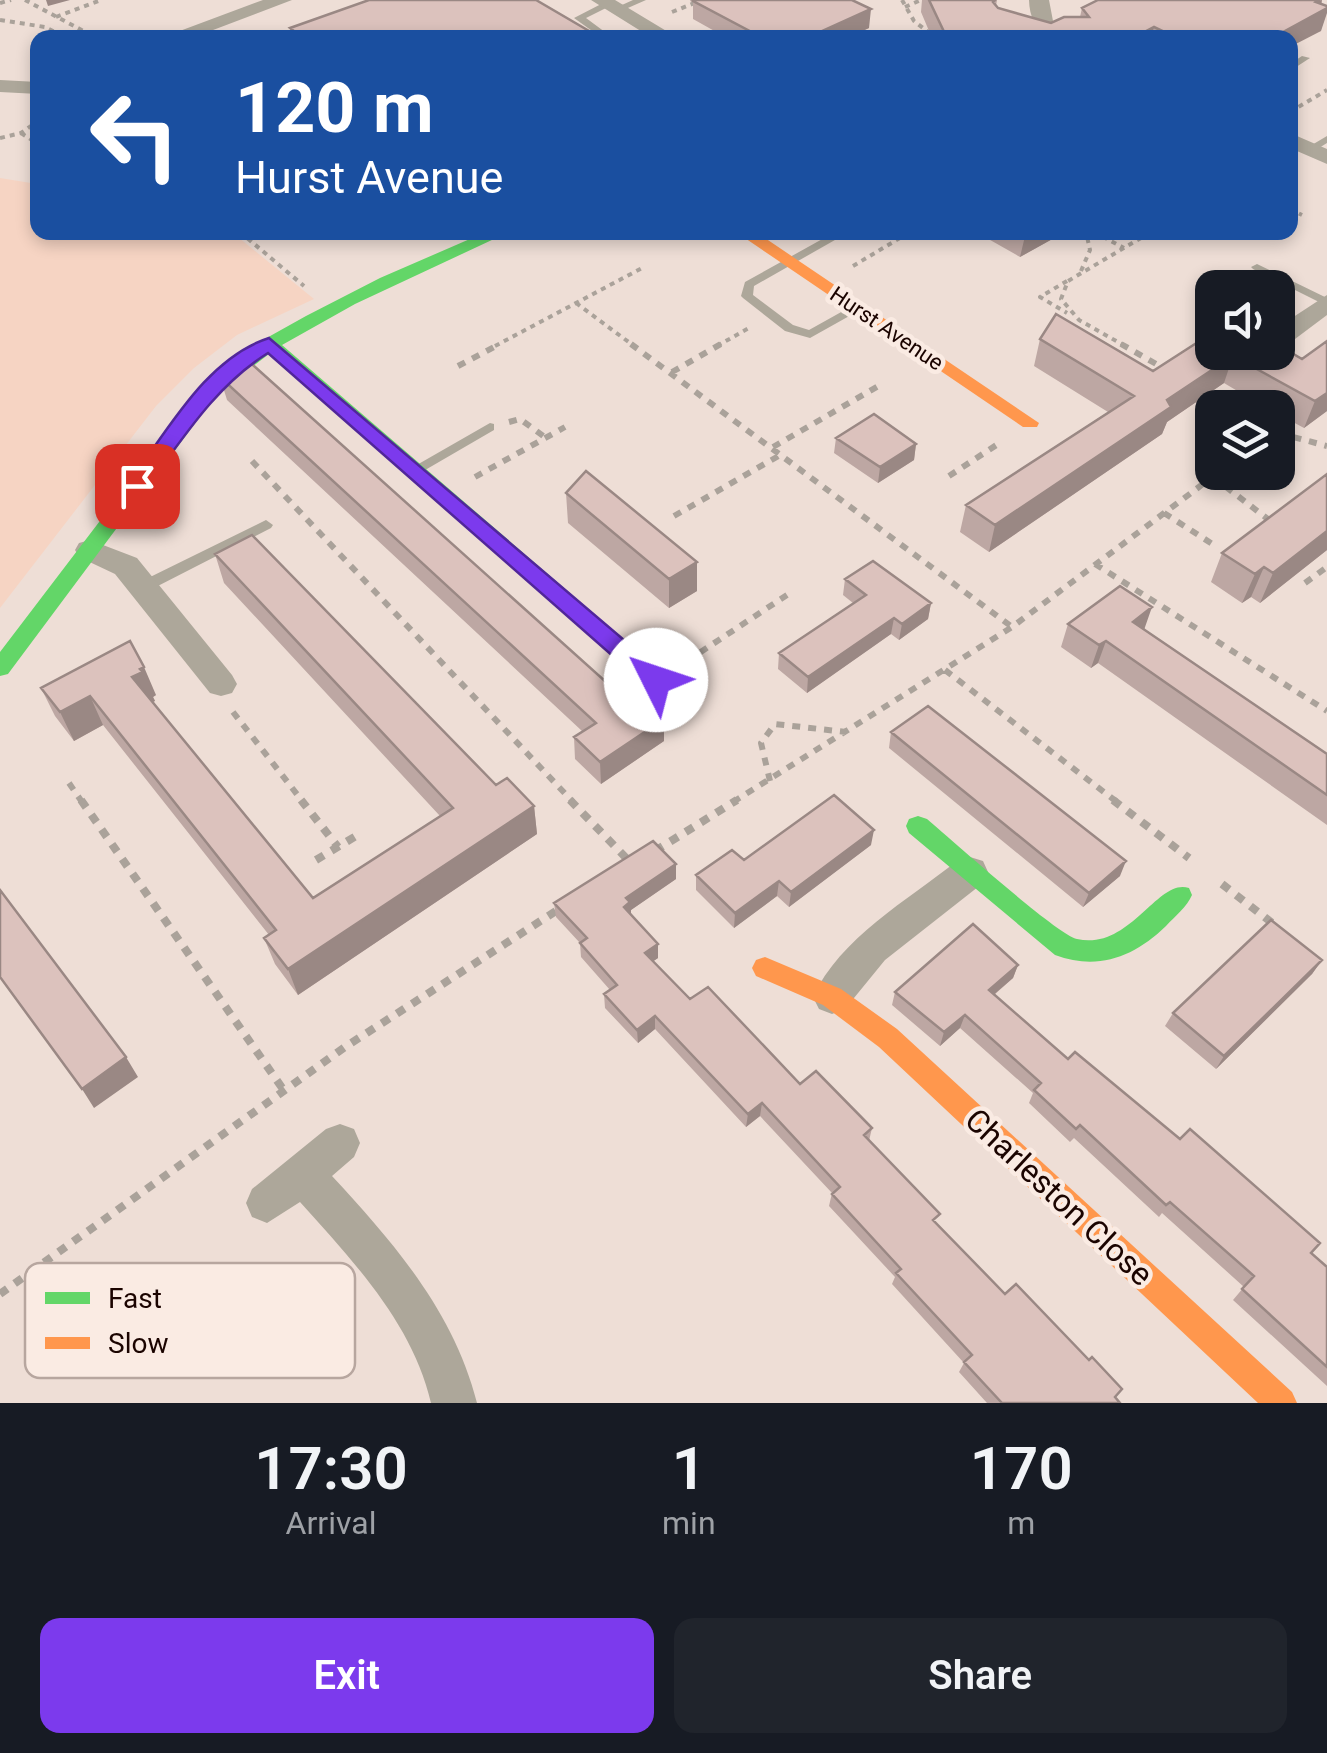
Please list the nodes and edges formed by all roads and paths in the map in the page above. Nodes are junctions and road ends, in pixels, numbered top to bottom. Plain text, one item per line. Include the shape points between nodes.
1 (11, 0) edge
2 (26, 0) edge
3 (101, 0) edge
4 (282, 0) edge
5 (641, 0) edge
6 (902, 0) edge
7 (921, 0) edge
8 (1039, 0) edge
9 (0, 4) edge
10 (609, 4) edge
11 (905, 7) junction
12 (55, 18) junction
13 (0, 20) edge
14 (50, 30) edge
15 (81, 30) edge
16 (194, 30) edge
17 (597, 30) edge
18 (656, 30) edge
19 (926, 30) edge
20 (1041, 30) edge
21 (1305, 58) dead end
22 (1298, 63) edge
23 (0, 86) edge
24 (30, 88) edge
25 (1327, 90) edge
26 (1319, 94) junction
27 (1327, 98) edge
28 (1298, 107) edge
29 (30, 127) edge
30 (21, 133) junction
31 (0, 138) edge
32 (30, 139) edge
33 (1298, 213) edge
34 (1302, 215) dead end
35 (250, 240) edge
36 (473, 240) edge
37 (756, 240) edge
38 (830, 240) edge
39 (894, 240) edge
40 (1088, 240) edge
41 (1109, 240) edge
42 (1138, 240) edge
43 (1124, 248) junction
44 (790, 263) junction
45 (644, 267) dead end
46 (1257, 267) dead end
47 (1081, 272) junction
48 (1068, 281) junction
49 (822, 284) junction
50 (306, 287) dead end
51 (1327, 303) edge
52 (576, 304) junction
53 (856, 308) junction
54 (770, 316) junction
55 (1079, 320) junction
56 (1295, 321) edge
57 (269, 344) junction
58 (458, 366) dead end
59 (672, 372) junction
60 (1181, 378) edge
61 (882, 384) dead end
62 (1198, 388) edge
63 (1201, 390) edge
64 (1030, 423) joint
65 (490, 427) joint
66 (566, 427) dead end
67 (546, 438) junction
68 (1295, 438) edge
69 (1327, 446) edge
70 (773, 447) junction
71 (782, 454) junction
72 (252, 461) dead end
73 (415, 470) junction
74 (948, 476) dead end
75 (1196, 490) edge
76 (1234, 490) edge
77 (444, 494) junction
78 (1164, 514) junction
79 (674, 516) dead end
80 (1269, 520) edge
81 (266, 525) dead end
82 (1214, 545) dead end
83 (90, 550) junction
84 (1095, 564) junction
85 (1327, 568) edge
86 (1305, 583) edge
87 (145, 586) junction
88 (787, 594) dead end
89 (1012, 627) junction
90 (0, 668) edge
91 (944, 670) junction
92 (656, 680) joint
93 (221, 684) joint
94 (1327, 711) edge
95 (846, 732) junction
96 (770, 781) junction
97 (69, 782) dead end
98 (918, 826) dead end
99 (361, 833) dead end
100 (338, 847) junction
101 (316, 860) dead end
102 (633, 865) junction
103 (1204, 871) dead end
104 (970, 872) junction
105 (616, 874) edge
106 (1220, 882) dead end
107 (1180, 895) dead end
108 (568, 904) edge
109 (1281, 930) edge
110 (765, 968) dead end
111 (832, 997) junction
112 (285, 1092) junction
113 (340, 1143) dead end
114 (304, 1176) junction
115 (267, 1203) dead end
116 (44, 1263) edge
117 (25, 1276) edge
118 (0, 1294) edge
119 (454, 1403) edge
120 (1282, 1403) edge

1 - 9 path
2 - 12 path
3 - 12 path
4 - 16 street
5 - 10 lane
6 - 11 path
7 - 11 path
8 - 20 street
10 - 17 lane via 579,18
10 - 18 street
11 - 19 path
12 - 15 path
13 - 14 path
21 - 22 lane
23 - 24 street
25 - 26 path
26 - 27 path
26 - 28 path
29 - 30 path
30 - 31 path
30 - 32 path
33 - 34 path
35 - 50 path
36 - 57 street
37 - 44 street, Hurst Avenue
38 - 44 lane
39 - 49 path
40 - 47 path
41 - 43 path
42 - 43 path
43 - 47 path
44 - 49 street, Hurst Avenue
44 - 54 lane via 746,291
45 - 52 path
46 - 51 lane
47 - 48 path
48 - 55 path via 1061,299
48 - 55 path via 1040,297
49 - 53 street, Hurst Avenue
51 - 56 street
52 - 58 path
52 - 59 path
53 - 54 lane via 810,334
53 - 64 street, Hurst Avenue
54 - 59 path
55 - 60 path
57 - 73 street
57 - 83 street via 208,390
59 - 70 path
61 - 70 path
62 - 63 path
64 - 74 path
65 - 67 path via 520,419
65 - 73 lane
66 - 67 path
67 - 77 path
68 - 69 path
70 - 71 path
71 - 79 path
71 - 89 path
72 - 102 path
73 - 77 street
75 - 78 path
76 - 80 path
77 - 92 street
78 - 82 path
78 - 84 path
81 - 87 lane
83 - 87 street via 126,566
83 - 90 street
84 - 89 path
84 - 94 path
85 - 86 path
87 - 93 street
88 - 92 path
89 - 91 path
91 - 95 path
91 - 103 path
93 - 100 path via 232,710
95 - 96 path
95 - 96 path via 775,724 758,749
96 - 102 path
97 - 112 path
98 - 104 street
99 - 100 path
100 - 101 path
102 - 105 path
104 - 107 street via 1064,947 1085,956 1107,956 1126,944
104 - 111 street via 872,949
106 - 109 path
108 - 112 path
110 - 111 street, Charleston Close
111 - 120 street, Charleston Close via 888,1038
112 - 116 path
113 - 114 street
114 - 115 street
114 - 119 street via 369,1248 414,1313 443,1360
117 - 118 path

